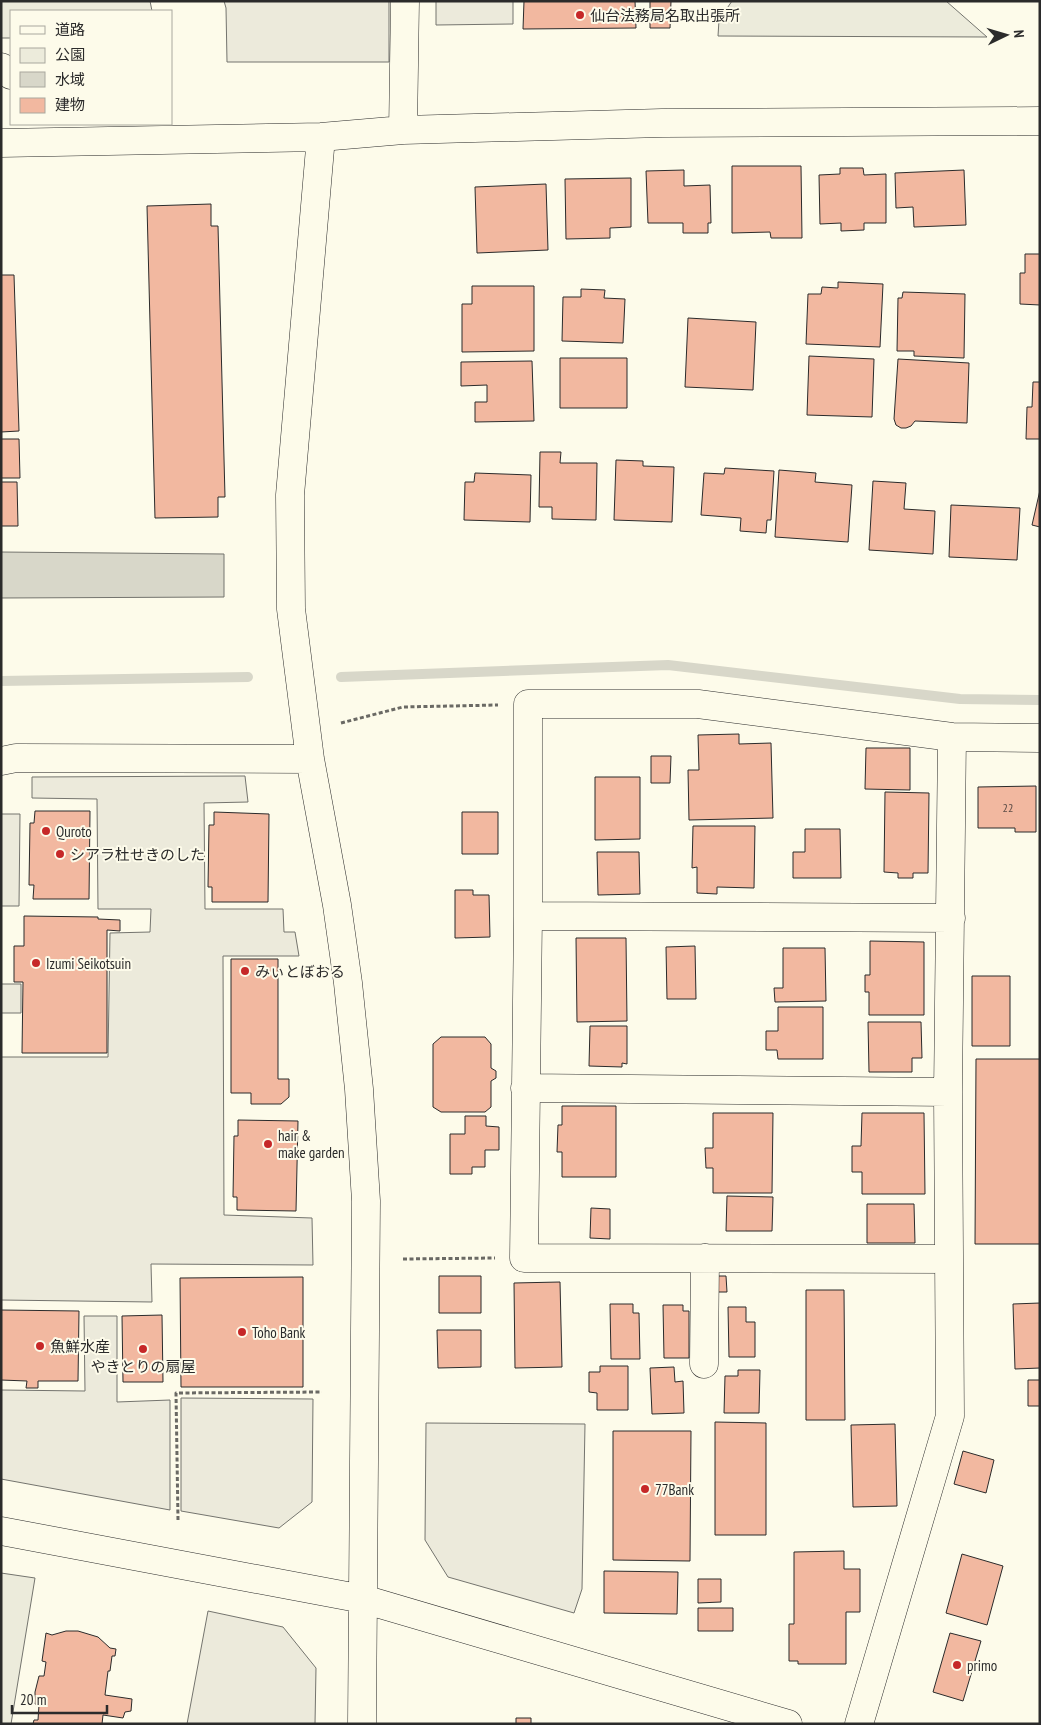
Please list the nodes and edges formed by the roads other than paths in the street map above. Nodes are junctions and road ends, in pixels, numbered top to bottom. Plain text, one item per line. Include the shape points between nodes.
1 (406, 1) edge
2 (1040, 121) edge
3 (403, 130) junction
4 (16, 137) edge
5 (321, 137) junction
6 (952, 737) junction
7 (1040, 738) edge
8 (310, 759) junction
9 (1, 761) edge
10 (528, 916) junction
11 (951, 918) junction
12 (525, 1088) junction
13 (948, 1092) junction
14 (705, 1258) junction
15 (949, 1259) junction
16 (704, 1364) dead end
17 (1, 1531) edge
18 (363, 1599) junction
19 (362, 1724) edge
20 (788, 1724) edge
21 (859, 1724) edge

1 - 3 street
2 - 3 street via 662,123
3 - 5 street
4 - 5 street
5 - 8 street via 290,495 291,609
6 - 7 street
6 - 10 street via 698,704 528,704
6 - 11 street
8 - 9 street via 26,758
8 - 18 street via 337,905 359,1089 366,1201
10 - 11 street
10 - 12 street
11 - 13 street
12 - 13 street
12 - 14 street via 524,1258
13 - 15 street
14 - 15 street
14 - 16 street
15 - 21 street via 950,1416
17 - 18 street
18 - 19 street
18 - 20 street

